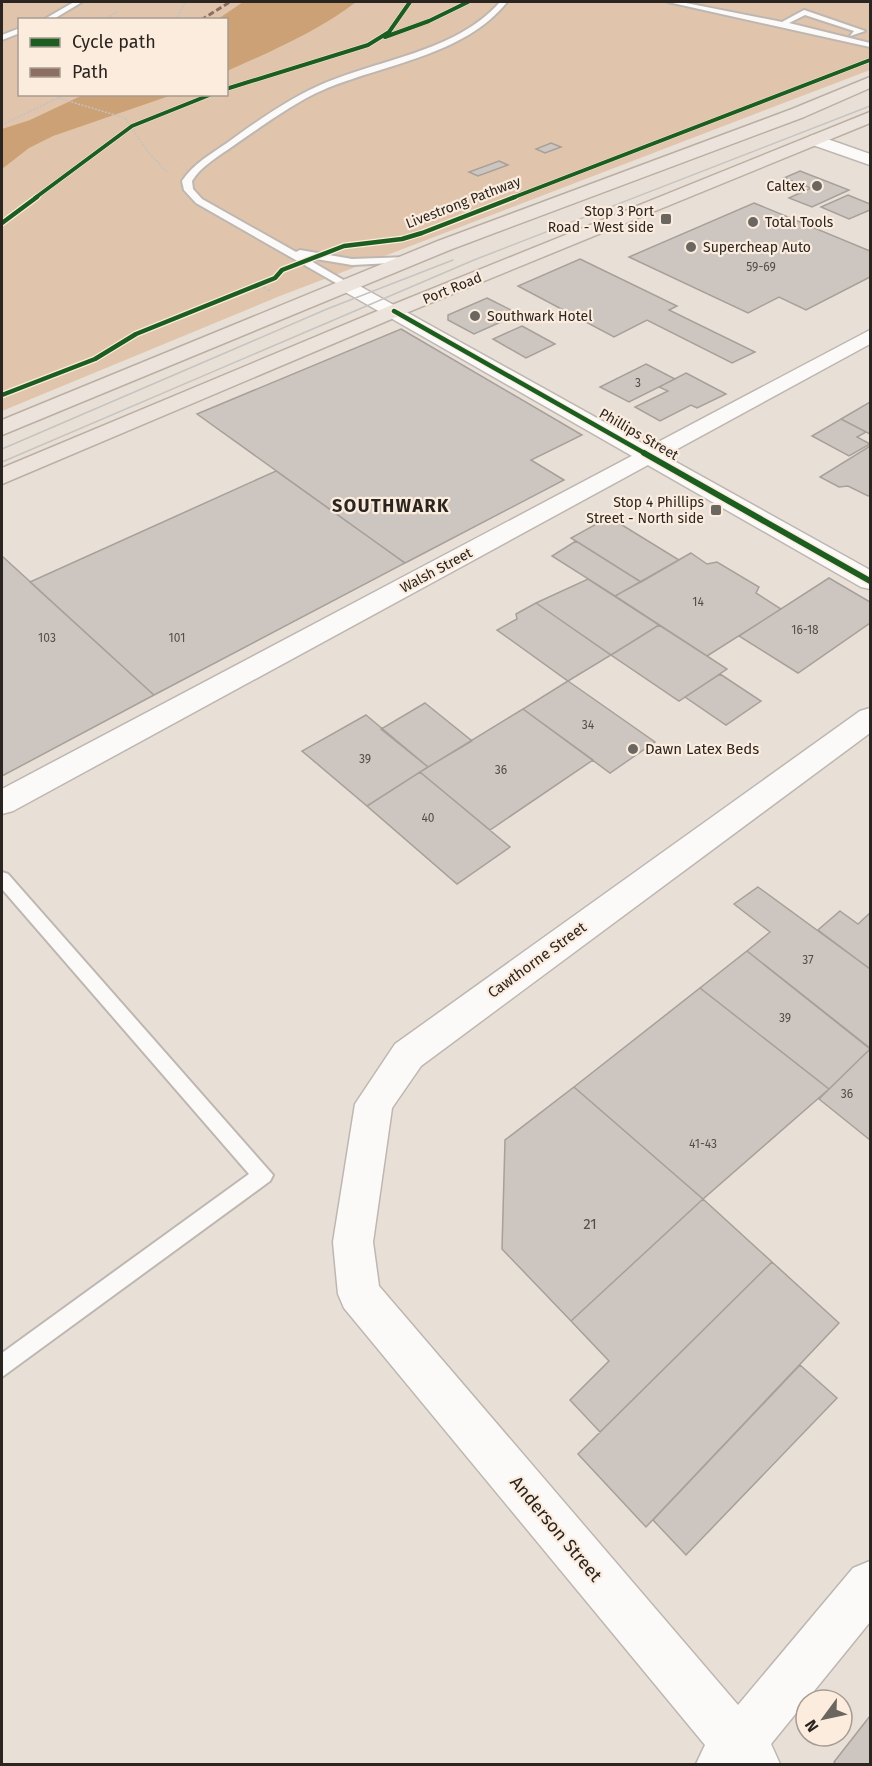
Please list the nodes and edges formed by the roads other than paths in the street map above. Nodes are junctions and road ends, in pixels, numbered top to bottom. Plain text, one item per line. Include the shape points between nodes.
1 (78, 2) edge
2 (503, 2) edge
3 (672, 2) edge
4 (50, 18) edge
5 (783, 24) junction
6 (18, 31) edge
7 (2, 38) edge
8 (844, 38) junction
9 (870, 45) edge
10 (870, 82) edge
11 (870, 117) edge
12 (816, 140) junction
13 (870, 160) edge
14 (263, 239) junction
15 (409, 260) junction
16 (347, 285) junction
17 (394, 311) junction
18 (870, 336) edge
19 (2, 428) edge
20 (649, 454) junction
21 (2, 477) edge
22 (870, 581) edge
23 (870, 718) edge
24 (2, 803) edge
25 (2, 878) edge
26 (359, 1294) joint
27 (2, 1366) edge
28 (870, 1586) edge
29 (738, 1758) edge

1 - 4 lane
2 - 14 lane via 482,23 447,43 318,89 193,171 187,181 199,201
3 - 5 lane
5 - 8 lane
5 - 8 lane via 804,12 861,31
6 - 7 lane
8 - 9 lane
10 - 15 highway via 788,117
11 - 12 highway, Port Road
12 - 13 street
12 - 17 highway, Port Road
14 - 15 lane via 288,249 347,262
14 - 16 lane
15 - 16 highway
16 - 17 street, Phillips Street
16 - 19 highway
17 - 20 street, Phillips Street
17 - 21 highway, Port Road
18 - 20 street, Walsh Street
20 - 22 street, Phillips Street
20 - 24 street, Walsh Street
23 - 26 street, Cawthorne Street via 408,1054 374,1104 354,1242
25 - 27 lane via 263,1175
26 - 29 street, Anderson Street
28 - 29 street

